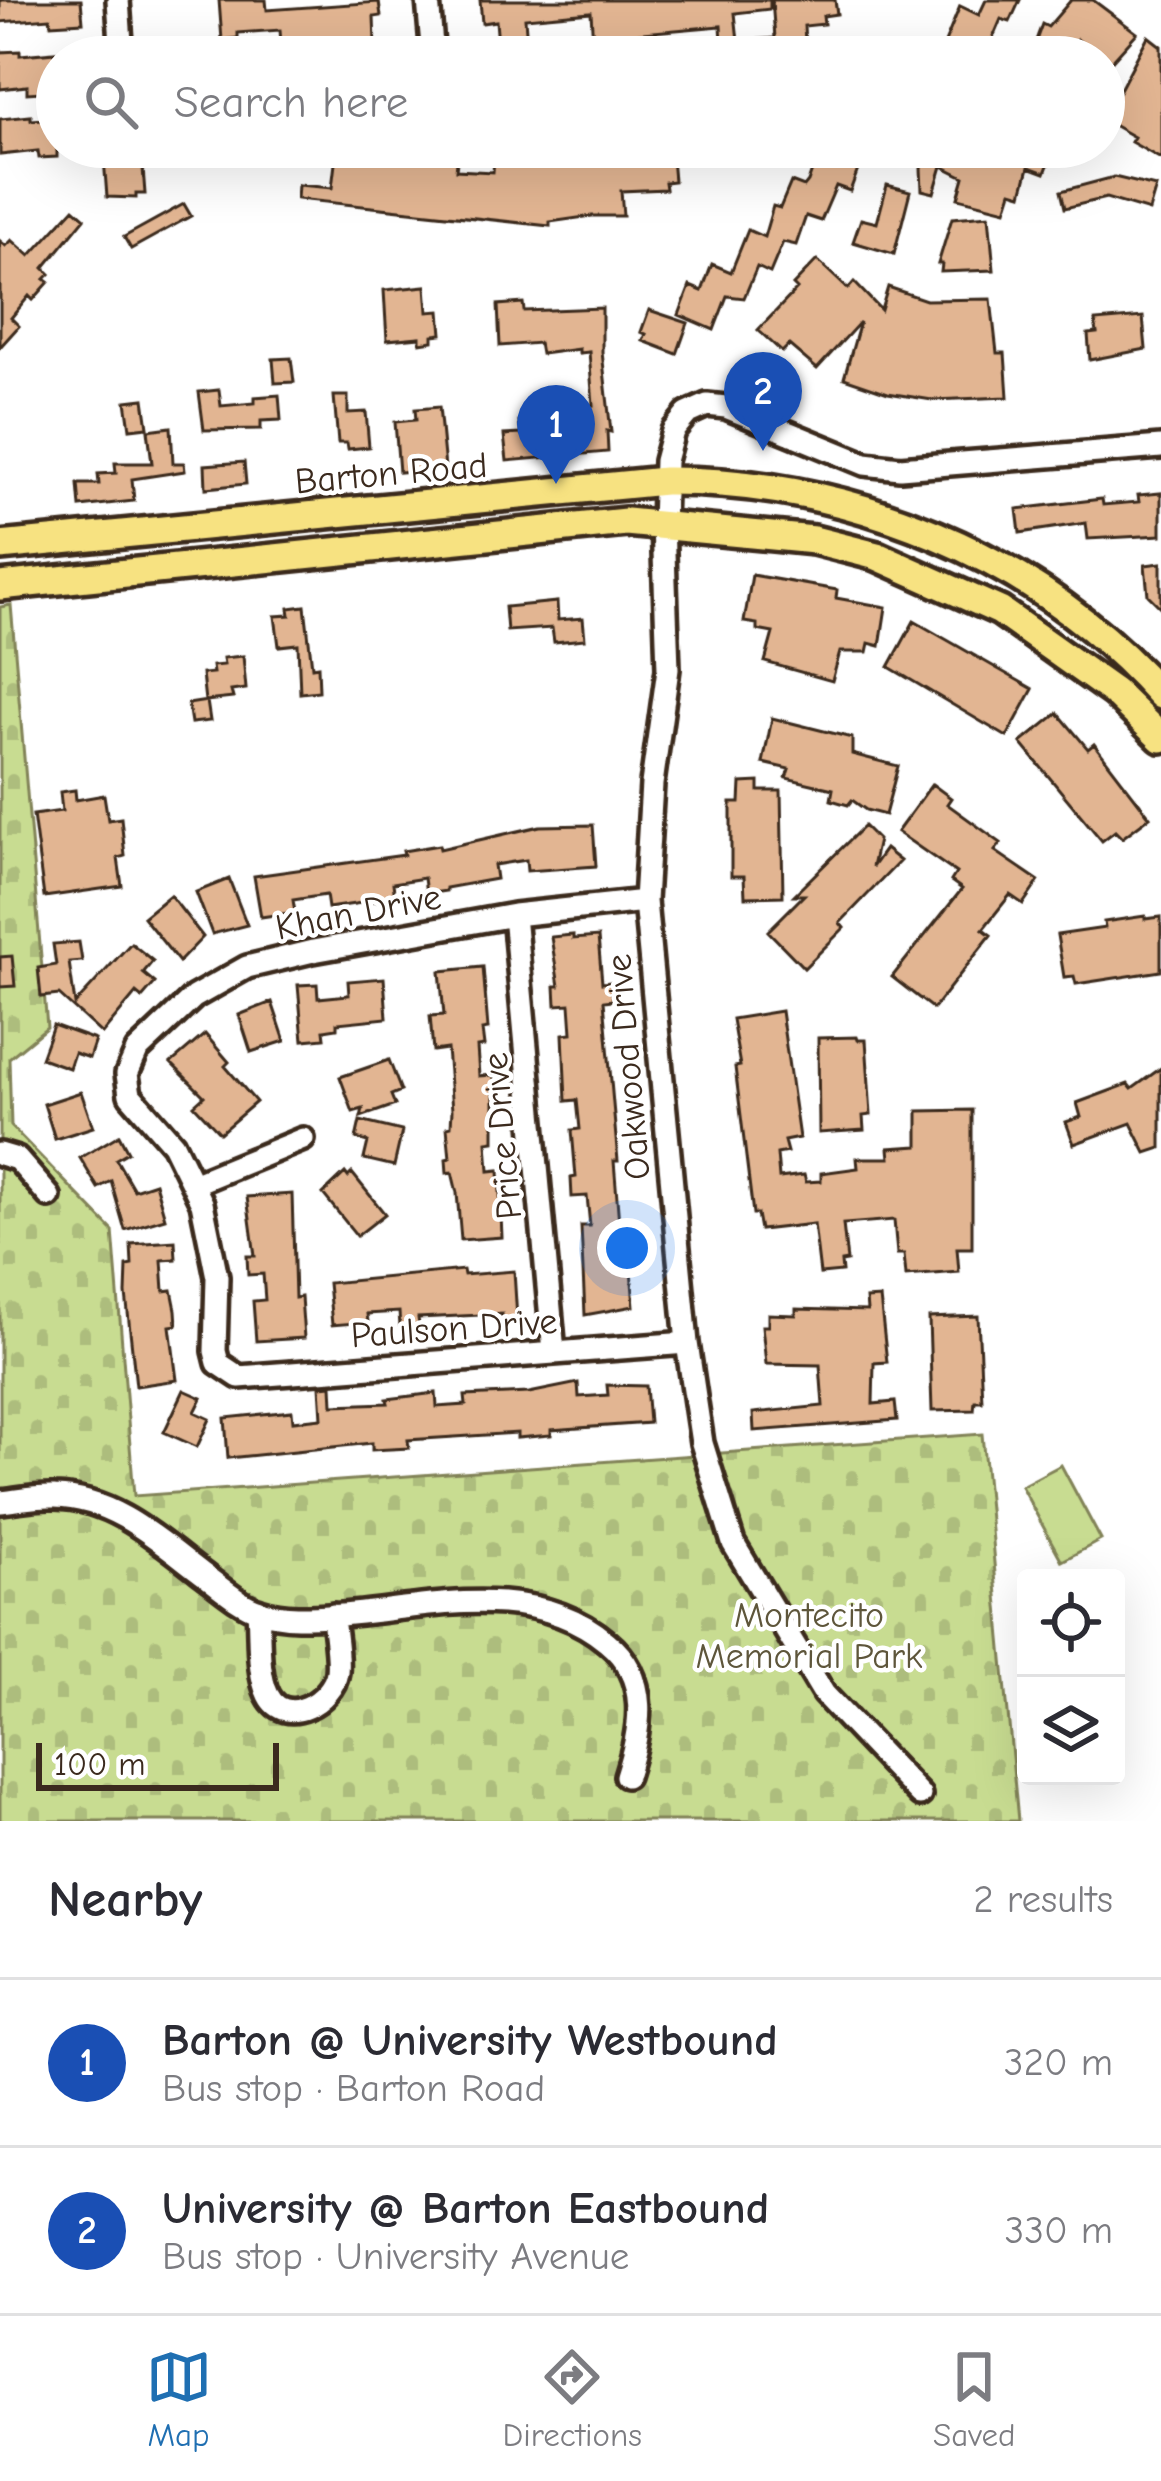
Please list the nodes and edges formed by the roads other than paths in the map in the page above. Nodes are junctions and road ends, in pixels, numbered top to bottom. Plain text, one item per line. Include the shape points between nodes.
1 (118, 0) edge
2 (428, 0) edge
3 (121, 36) edge
4 (431, 36) edge
5 (1161, 447) edge
6 (664, 481) junction
7 (663, 524) junction
8 (0, 546) edge
9 (0, 586) edge
10 (1161, 694) edge
11 (1161, 738) edge
12 (645, 901) junction
13 (514, 915) junction
14 (303, 1139) dead end
15 (0, 1154) edge
16 (193, 1184) junction
17 (49, 1196) dead end
18 (687, 1343) junction
19 (554, 1352) junction
20 (0, 1502) edge
21 (258, 1610) junction
22 (333, 1615) junction
23 (626, 1776) dead end
24 (920, 1796) dead end

1 - 3 street
2 - 4 street
5 - 6 street, Oakwood Drive via 900,468 865,464 707,405 673,431
6 - 7 street, Oakwood Drive
6 - 8 main road, Barton Road
6 - 10 main road, Barton Road via 769,489 877,510 1057,601 1121,650
7 - 9 main road, Barton Road
7 - 11 main road, Barton Road via 814,540 877,556 1017,622 1114,692
7 - 12 street, Oakwood Drive via 668,669
12 - 13 street, Khan Drive
12 - 18 street, Oakwood Drive
13 - 16 street, Khan Drive via 313,951 248,968 194,998 137,1051 127,1074 130,1095 173,1144
13 - 19 street, Price Drive
14 - 16 street
15 - 17 street via 17,1159
16 - 19 street, Paulson Drive via 217,1277 215,1351 239,1377
18 - 19 street, Paulson Drive
18 - 24 street, Oakwood Drive via 702,1443 734,1543 824,1694
20 - 21 street via 82,1500 129,1518
21 - 22 street
21 - 22 street via 265,1691 293,1711 328,1694 337,1672
22 - 23 street via 505,1601 576,1619 620,1652 638,1691 640,1731

